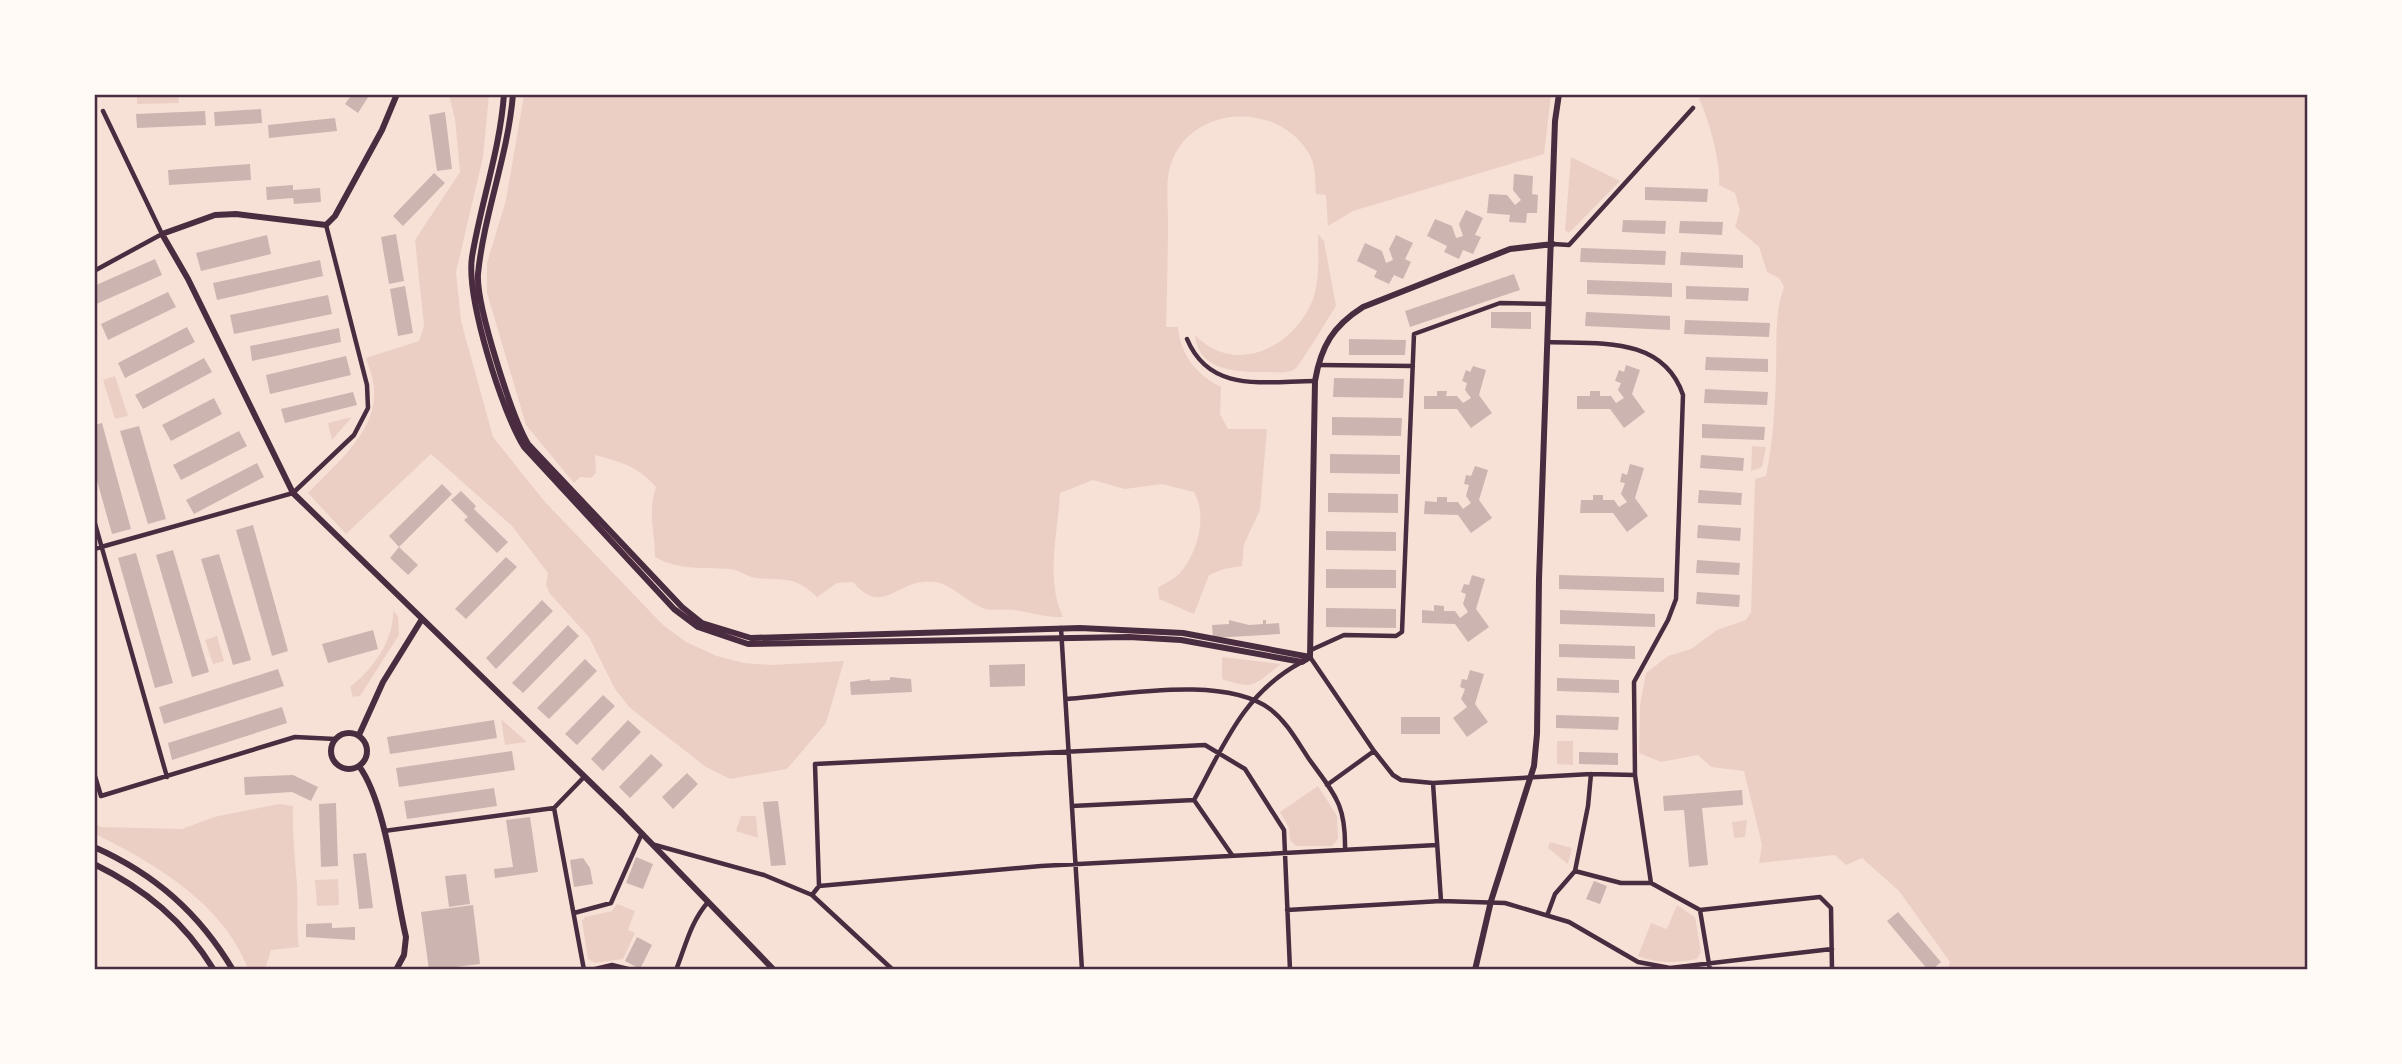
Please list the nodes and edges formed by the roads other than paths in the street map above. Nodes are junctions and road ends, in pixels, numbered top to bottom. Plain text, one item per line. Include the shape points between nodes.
1 (397, 94) edge
2 (504, 94) edge
3 (513, 94) edge
4 (1559, 94) edge
5 (1693, 108) dead end
6 (103, 111) dead end
7 (326, 225) junction
8 (162, 234) junction
9 (1553, 244) junction
10 (94, 271) edge
11 (1549, 304) junction
12 (1187, 339) dead end
13 (1548, 342) junction
14 (1318, 365) junction
15 (1413, 366) junction
16 (1315, 381) junction
17 (293, 493) junction
18 (94, 520) edge
19 (102, 547) junction
20 (94, 549) edge
21 (422, 619) junction
22 (1061, 628) junction
23 (1062, 637) junction
24 (1310, 653) junction
25 (1302, 662) junction
26 (1252, 698) junction
27 (1066, 699) junction
28 (359, 736) junction
29 (335, 739) junction
30 (1374, 751) junction
31 (1069, 752) junction
32 (1220, 753) junction
33 (359, 766) junction
34 (94, 773) edge
35 (1591, 774) junction
36 (1635, 775) junction
37 (167, 776) junction
38 (584, 777) junction
39 (1531, 778) junction
40 (1433, 783) junction
41 (1327, 785) junction
42 (1194, 800) junction
43 (1072, 806) junction
44 (554, 808) junction
45 (383, 832) junction
46 (642, 833) junction
47 (654, 845) junction
48 (1437, 845) junction
49 (94, 846) edge
50 (1345, 850) junction
51 (1285, 852) junction
52 (1232, 855) junction
53 (94, 864) edge
54 (1076, 864) junction
55 (1575, 870) junction
56 (1651, 883) junction
57 (820, 886) junction
58 (812, 895) junction
59 (1441, 901) junction
60 (1491, 901) junction
61 (708, 902) junction
62 (1287, 910) junction
63 (1700, 910) junction
64 (574, 913) junction
65 (1548, 914) junction
66 (1832, 949) junction
67 (1709, 967) edge
68 (400, 968) edge
69 (214, 970) edge
70 (233, 970) edge
71 (584, 970) edge
72 (591, 970) edge
73 (632, 970) edge
74 (676, 970) edge
75 (774, 970) edge
76 (893, 970) edge
77 (1082, 970) edge
78 (1290, 970) edge
79 (1475, 970) edge
80 (1832, 970) edge

1 - 7 street via 382,130
2 - 23 street via 471,275 511,426 524,447 674,609 698,627 748,644
3 - 22 street via 510,130 478,278 517,425 528,444 682,607 702,623 751,638
4 - 9 street
5 - 9 street via 1569,245
6 - 8 street
7 - 8 street via 215,215
7 - 17 street via 367,385 368,408 354,435
8 - 10 street
8 - 17 street
9 - 11 street
9 - 14 street via 1510,249 1363,307 1346,317 1326,340
11 - 13 street
11 - 15 street via 1500,303 1420,331 1414,334
12 - 16 street via 1203,366 1231,380
13 - 36 street via 1620,345 1650,353 1672,372 1683,395 1676,600 1634,682
13 - 39 street via 1537,734
14 - 15 street
14 - 16 street
15 - 24 street via 1402,632 1396,636 1344,635
16 - 24 street
17 - 19 street
17 - 21 street
18 - 19 street
19 - 20 street
19 - 37 street
21 - 28 street via 383,682
21 - 38 street
22 - 23 street
22 - 24 street via 1183,633
23 - 25 street via 1181,640
23 - 27 street
24 - 25 street
24 - 30 street
25 - 26 street
26 - 27 street via 1204,689
26 - 32 street
26 - 41 street via 1281,719
27 - 31 street
28 - 29 street via 349,732
28 - 33 street via 368,751
29 - 33 street via 333,760 348,769
29 - 37 street via 295,737
30 - 40 street via 1393,775 1412,783
30 - 41 street
31 - 32 street via 1205,745
31 - 43 street
31 - 57 street via 815,764
32 - 42 street
32 - 51 street via 1245,769 1284,831
33 - 45 street via 368,778
34 - 37 street via 101,796
35 - 36 street
35 - 39 street
35 - 55 street
36 - 56 street
38 - 44 street
38 - 46 street
39 - 40 street
39 - 60 street
40 - 48 street
41 - 50 street via 1343,810
42 - 43 street
42 - 52 street
43 - 54 street
44 - 45 street
44 - 64 street
45 - 68 street via 406,941
46 - 47 street
46 - 64 street via 611,903
47 - 58 street via 764,875
47 - 61 street
48 - 50 street
48 - 59 street
49 - 70 street via 148,876 188,908 214,937
50 - 51 street
51 - 52 street
51 - 62 street
52 - 54 street
53 - 69 street via 160,904
54 - 57 street
54 - 77 street
55 - 56 street via 1621,883
55 - 65 street via 1555,894
56 - 63 street
57 - 58 street
58 - 76 street
59 - 60 street
59 - 62 street
60 - 65 street
60 - 79 street
61 - 74 street via 686,936
61 - 75 street
62 - 78 street
63 - 66 street via 1820,897 1830,908
63 - 67 street
64 - 71 street
65 - 67 street via 1592,933 1647,966
66 - 67 street
66 - 80 street
72 - 73 street via 612,965

